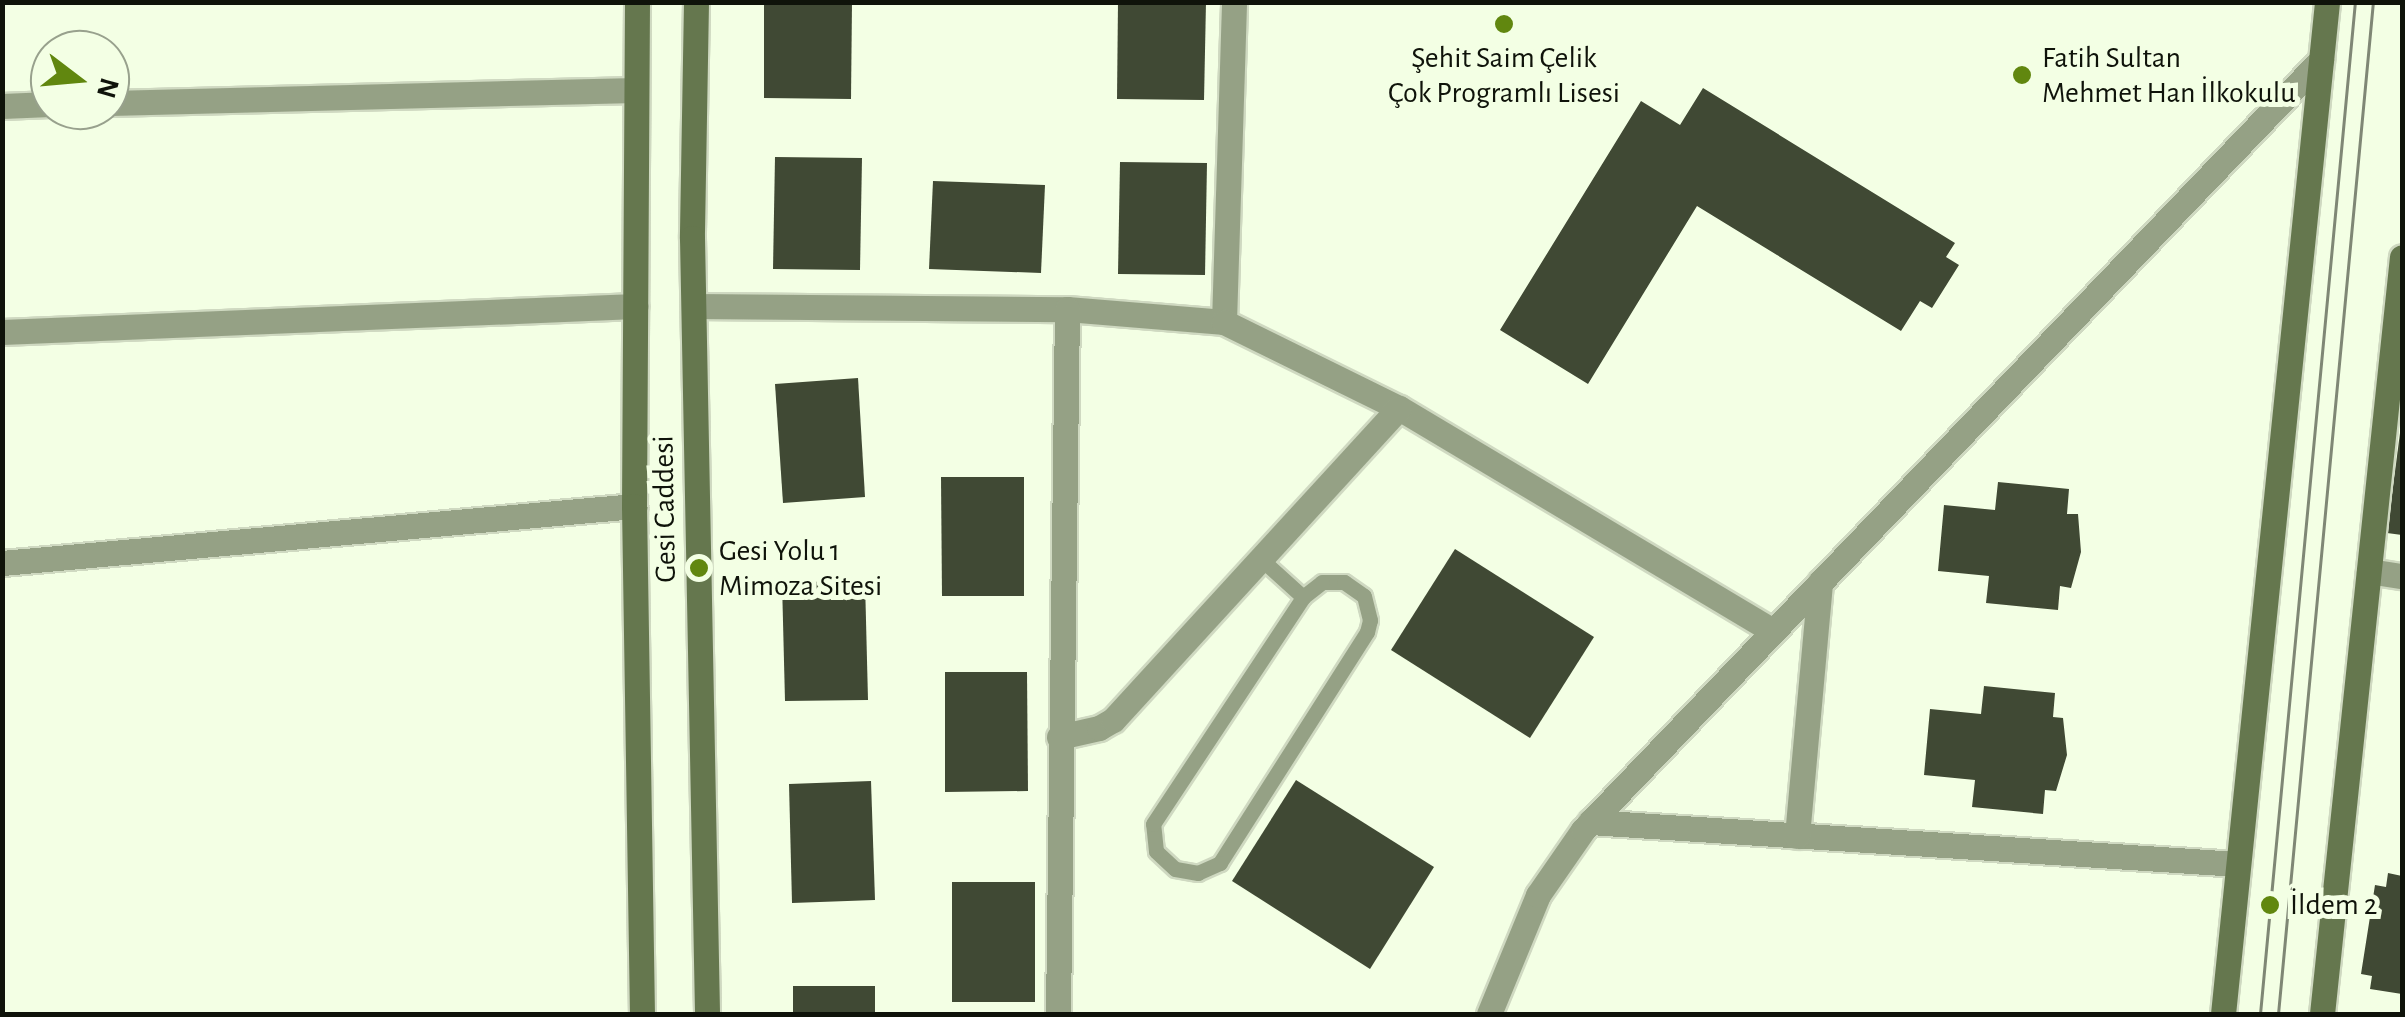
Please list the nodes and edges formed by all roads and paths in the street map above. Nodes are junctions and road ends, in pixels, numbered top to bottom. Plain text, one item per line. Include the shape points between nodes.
1 (637, 2) edge
2 (696, 2) edge
3 (1234, 2) edge
4 (2327, 2) edge
5 (2321, 60) junction
6 (636, 90) junction
7 (130, 103) edge
8 (30, 105) edge
9 (2, 106) edge
10 (2402, 257) edge
11 (634, 306) junction
12 (694, 306) junction
13 (1067, 309) junction
14 (1224, 322) junction
15 (2, 332) edge
16 (1399, 408) junction
17 (634, 506) junction
18 (1260, 559) junction
19 (2, 564) edge
20 (2369, 572) junction
21 (2402, 576) edge
22 (1820, 582) junction
23 (1303, 597) junction
24 (1774, 631) junction
25 (1059, 737) junction
26 (1590, 822) junction
27 (1796, 836) junction
28 (2238, 864) junction
29 (642, 1014) edge
30 (707, 1014) edge
31 (1058, 1014) edge
32 (1489, 1014) edge
33 (2223, 1014) edge
34 (2322, 1014) edge

1 - 6 main road, Gesi Caddesi
2 - 12 main road, Gesi Caddesi
3 - 14 street
4 - 5 main road
5 - 22 street
5 - 28 main road
6 - 7 street
6 - 11 main road, Gesi Caddesi
8 - 9 street
10 - 20 main road
11 - 15 street
11 - 17 main road, Gesi Caddesi
12 - 13 street
12 - 30 main road, Gesi Caddesi
13 - 14 street
13 - 25 street
14 - 16 street
16 - 18 street
16 - 24 street
17 - 19 street
17 - 29 main road, Gesi Caddesi
18 - 23 lane
18 - 25 street via 1113,720
20 - 21 street
20 - 34 main road
22 - 24 street
22 - 27 street
23 - 23 lane via 1153,824 1156,851 1175,869 1198,872 1220,863 1368,632 1369,608 1355,587 1322,582
24 - 26 street
25 - 31 street
26 - 27 street
26 - 32 street via 1538,895
27 - 28 street
28 - 33 main road

